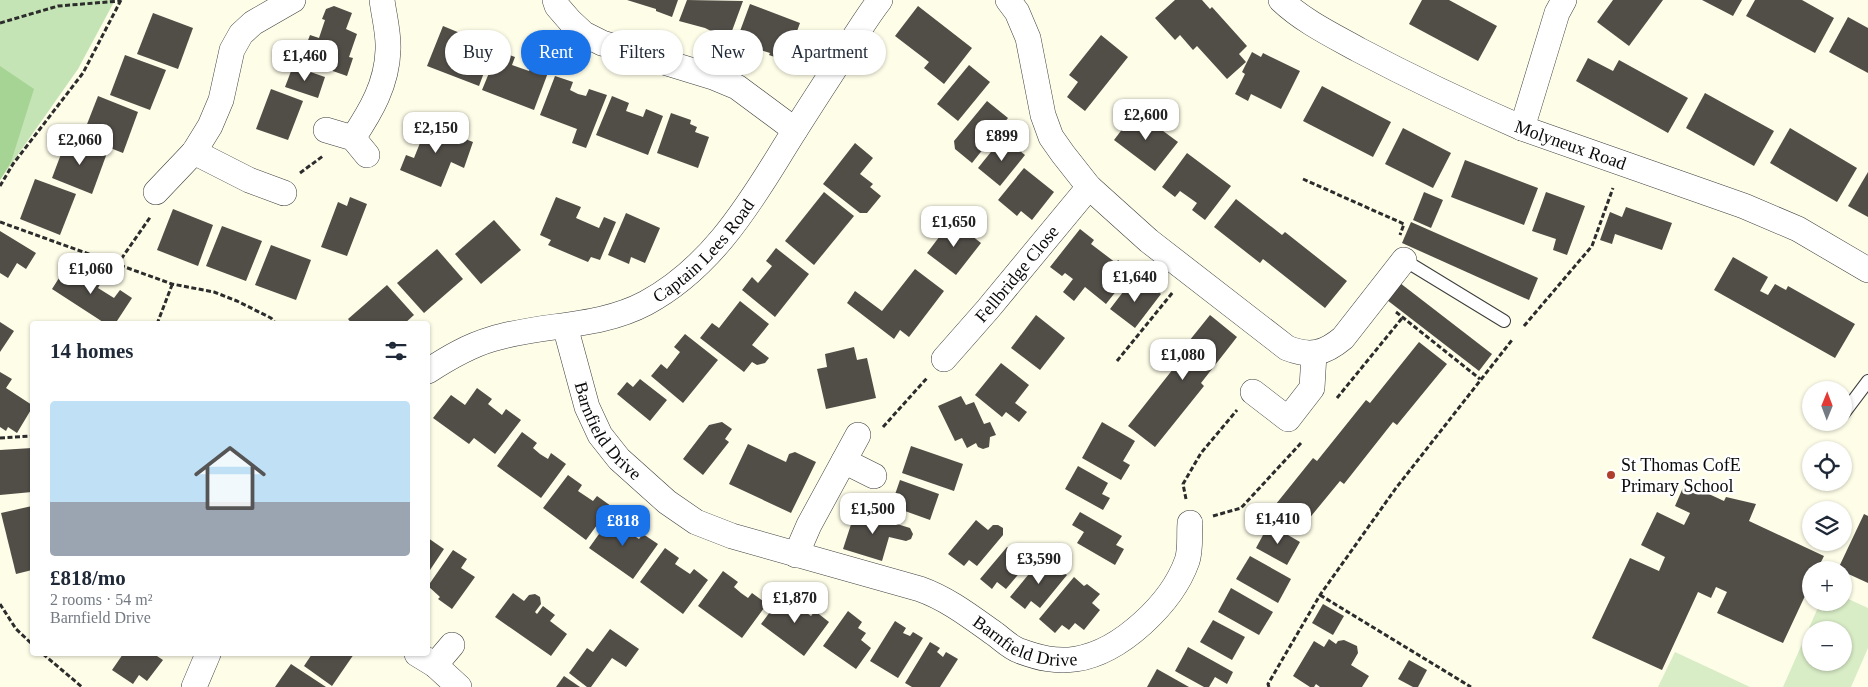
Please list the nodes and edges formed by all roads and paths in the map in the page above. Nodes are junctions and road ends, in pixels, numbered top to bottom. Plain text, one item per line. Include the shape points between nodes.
1 (293, 0) edge
2 (382, 0) edge
3 (555, 0) edge
4 (880, 0) edge
5 (1008, 0) edge
6 (1281, 0) edge
7 (1564, 0) edge
8 (120, 1) edge
9 (0, 23) edge
10 (1522, 128) junction
11 (795, 130) junction
12 (348, 140) joint
13 (194, 152) junction
14 (1622, 162) junction
15 (1303, 180) dead end
16 (0, 186) edge
17 (1089, 186) junction
18 (156, 192) joint
19 (281, 192) joint
20 (0, 222) edge
21 (1404, 260) junction
22 (117, 264) junction
23 (1868, 270) edge
24 (1189, 272) junction
25 (172, 284) junction
26 (1376, 296) junction
27 (158, 321) edge
28 (274, 321) edge
29 (1504, 321) dead end
30 (565, 326) junction
31 (1521, 329) dead end
32 (1514, 337) dead end
33 (1314, 354) junction
34 (944, 358) joint
35 (1117, 361) dead end
36 (430, 370) edge
37 (1480, 379) junction
38 (1868, 381) edge
39 (1253, 392) joint
40 (1852, 402) edge
41 (858, 435) joint
42 (30, 436) edge
43 (0, 438) edge
44 (844, 461) junction
45 (874, 476) dead end
46 (1190, 523) joint
47 (796, 555) junction
48 (1320, 595) junction
49 (0, 604) edge
50 (30, 642) edge
51 (452, 645) dead end
52 (45, 656) edge
53 (207, 656) edge
54 (426, 660) edge
55 (82, 687) edge
56 (194, 687) edge
57 (459, 687) edge
58 (1269, 687) edge
59 (1472, 687) edge

1 - 13 street via 253,23 238,39 232,50 221,100
2 - 12 street via 388,49 385,73 371,111
3 - 11 street via 584,34 602,43 738,87
4 - 11 street, Captain Lees Road
5 - 17 street via 1028,38 1043,115 1051,137
6 - 10 street, Molyneux Road via 1324,31 1367,54
7 - 10 street via 1557,13
8 - 9 path via 58,6
8 - 16 path via 83,73 13,164
10 - 14 street, Molyneux Road
11 - 30 street, Captain Lees Road via 750,203 702,262 661,294 623,314
12 - 19 path
13 - 18 street
13 - 19 street
14 - 23 street, Molyneux Road via 1789,225
14 - 31 path via 1592,246
15 - 21 path via 1404,224 1397,243
17 - 24 street via 1149,241
17 - 34 street, Fellbridge Close
18 - 22 path via 157,206
20 - 22 path
21 - 26 street
21 - 29 lane
22 - 25 path
24 - 33 street via 1287,348
24 - 35 path
25 - 27 path
25 - 28 path via 214,292
26 - 33 street via 1343,338 1331,348
26 - 37 path
30 - 36 street, Captain Lees Road via 491,339 447,358
30 - 47 street, Barnfield Drive via 587,408 600,435 620,459 667,502 696,522
32 - 37 path
33 - 39 street via 1312,388 1288,419
34 - 41 path via 877,433
37 - 48 path via 1396,488
38 - 40 lane
39 - 46 path via 1201,453 1183,484
41 - 44 street
42 - 43 path
44 - 45 street
44 - 47 street
46 - 47 street, Barnfield Drive via 1188,559 1177,584 1154,612 1104,649 1078,658 1056,660 1017,650 940,596
48 - 58 path
48 - 59 path
49 - 50 path via 16,629
51 - 54 street
52 - 55 path
53 - 56 street
54 - 57 street

